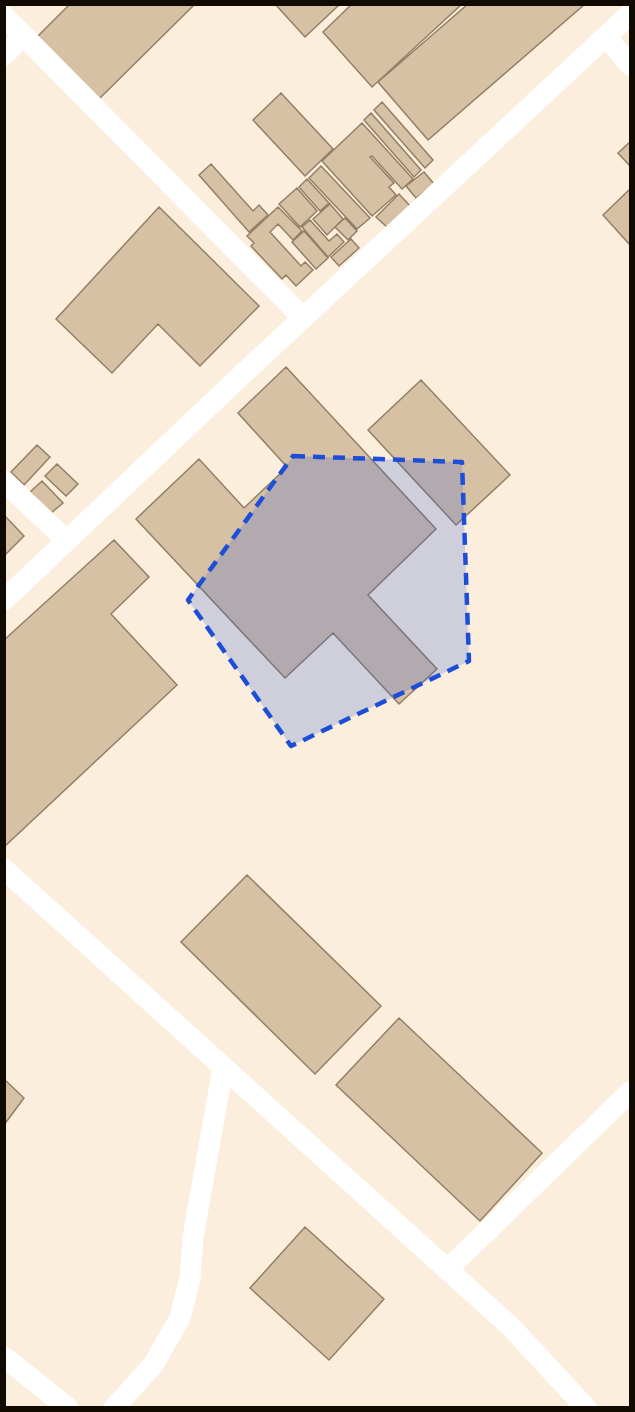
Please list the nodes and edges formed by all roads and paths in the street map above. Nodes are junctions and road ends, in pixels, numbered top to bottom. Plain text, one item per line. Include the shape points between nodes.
1 (630, 14) edge
2 (4, 15) edge
3 (23, 36) junction
4 (606, 37) junction
5 (4, 55) edge
6 (630, 65) edge
7 (303, 318) junction
8 (4, 481) edge
9 (67, 541) junction
10 (4, 600) edge
11 (4, 868) edge
12 (223, 1068) junction
13 (630, 1092) edge
14 (447, 1270) junction
15 (4, 1357) edge
16 (68, 1407) edge
17 (114, 1407) edge
18 (586, 1407) edge

1 - 4 street
2 - 3 street
3 - 5 street
3 - 7 street
4 - 6 street
4 - 7 street
7 - 9 street
8 - 9 street
9 - 10 street
11 - 12 street
12 - 14 street
12 - 17 street via 193,1237 190,1278 180,1318 153,1365
13 - 14 street
14 - 18 street via 511,1328
15 - 16 street

